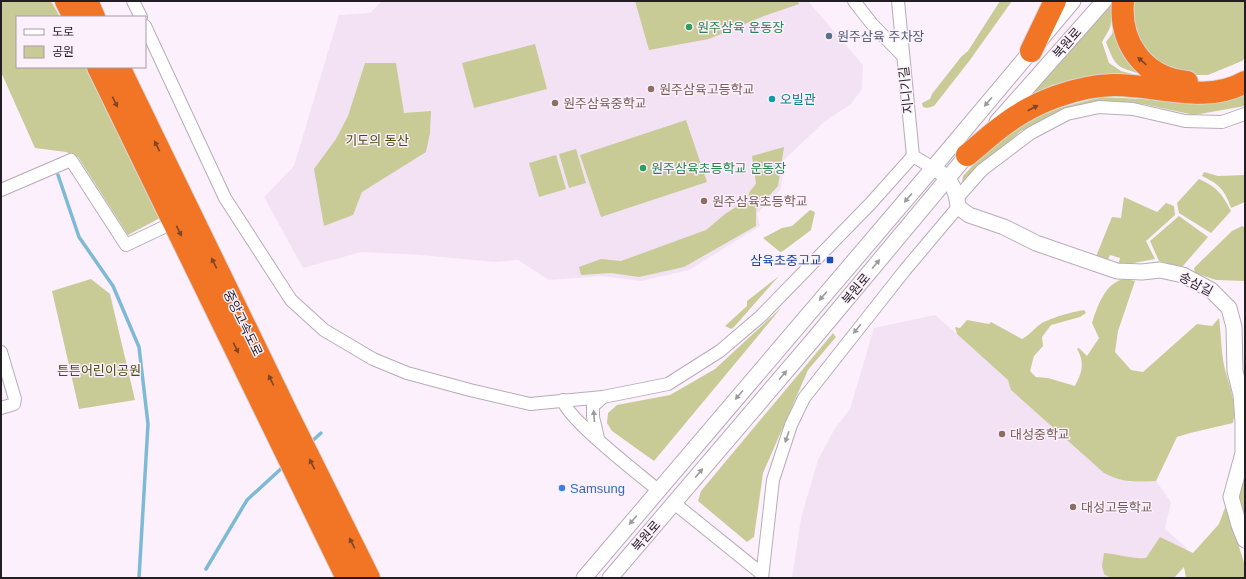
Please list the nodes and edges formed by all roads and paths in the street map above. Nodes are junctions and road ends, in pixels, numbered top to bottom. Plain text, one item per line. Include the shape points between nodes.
1 (66, 1) edge
2 (87, 1) edge
3 (133, 1) edge
4 (854, 1) edge
5 (898, 1) edge
6 (1055, 1) edge
7 (1073, 1) edge
8 (1104, 1) edge
9 (1123, 1) edge
10 (74, 16) edge
11 (94, 16) edge
12 (140, 16) edge
13 (146, 28) edge
14 (1031, 51) junction
15 (903, 56) junction
16 (1245, 67) edge
17 (99, 68) edge
18 (119, 68) edge
19 (1245, 82) edge
20 (1245, 114) edge
21 (967, 155) junction
22 (912, 156) junction
23 (933, 168) junction
24 (949, 178) junction
25 (1, 190) edge
26 (958, 202) junction
27 (162, 228) dead end
28 (1, 352) edge
29 (602, 396) junction
30 (563, 400) junction
31 (1, 408) edge
32 (282, 423) junction
33 (598, 438) junction
34 (658, 490) junction
35 (321, 503) junction
36 (674, 503) junction
37 (1245, 540) edge
38 (762, 576) edge
39 (347, 578) edge
40 (369, 578) edge
41 (584, 578) edge
42 (610, 578) edge

1 - 10 highway
2 - 11 highway
3 - 12 street
4 - 15 street
5 - 15 street, 지니기길
6 - 14 highway
7 - 14 street, 북원로
8 - 21 street, 북원로
16 -> 9 highway via 1232,75 1201,83 1176,80 1153,70 1135,54 1125,36
13 - 30 street via 219,200 291,300 330,333 373,359 407,373 530,404
14 -> 23 street, 북원로
15 - 22 street, 지니기길
17 -> 32 highway, 중앙고속도로
32 -> 18 highway, 중앙고속도로
21 -> 19 highway via 1006,123 1052,98 1070,92 1112,85 1208,93
20 - 26 street via 1222,122 1185,121 1133,109 1099,107 1067,114 1031,133 982,170
21 - 24 street, 북원로
22 - 23 street
22 - 29 street via 871,203 762,316 720,351 668,384
23 - 24 street
23 -> 34 street, 북원로
24 - 26 street
36 -> 24 street, 북원로
25 - 27 street via 71,160 126,245
26 - 37 street, 송삼길 via 969,215 1004,227 1036,243 1117,271 1160,270 1184,275 1211,290 1229,308 1234,327 1234,371 1241,395 1243,422 1243,452 1231,497
26 -> 38 street via 804,398 791,425 773,480
28 - 31 street via 15,399 14,404
29 - 30 street
33 -> 29 street via 593,406
30 - 33 street via 564,406
32 - 35 highway, 중앙고속도로
33 - 34 street
34 - 36 street
34 -> 41 street, 북원로
35 - 39 highway, 중앙고속도로
40 -> 35 highway, 중앙고속도로
36 - 38 street
36 - 42 street, 북원로

